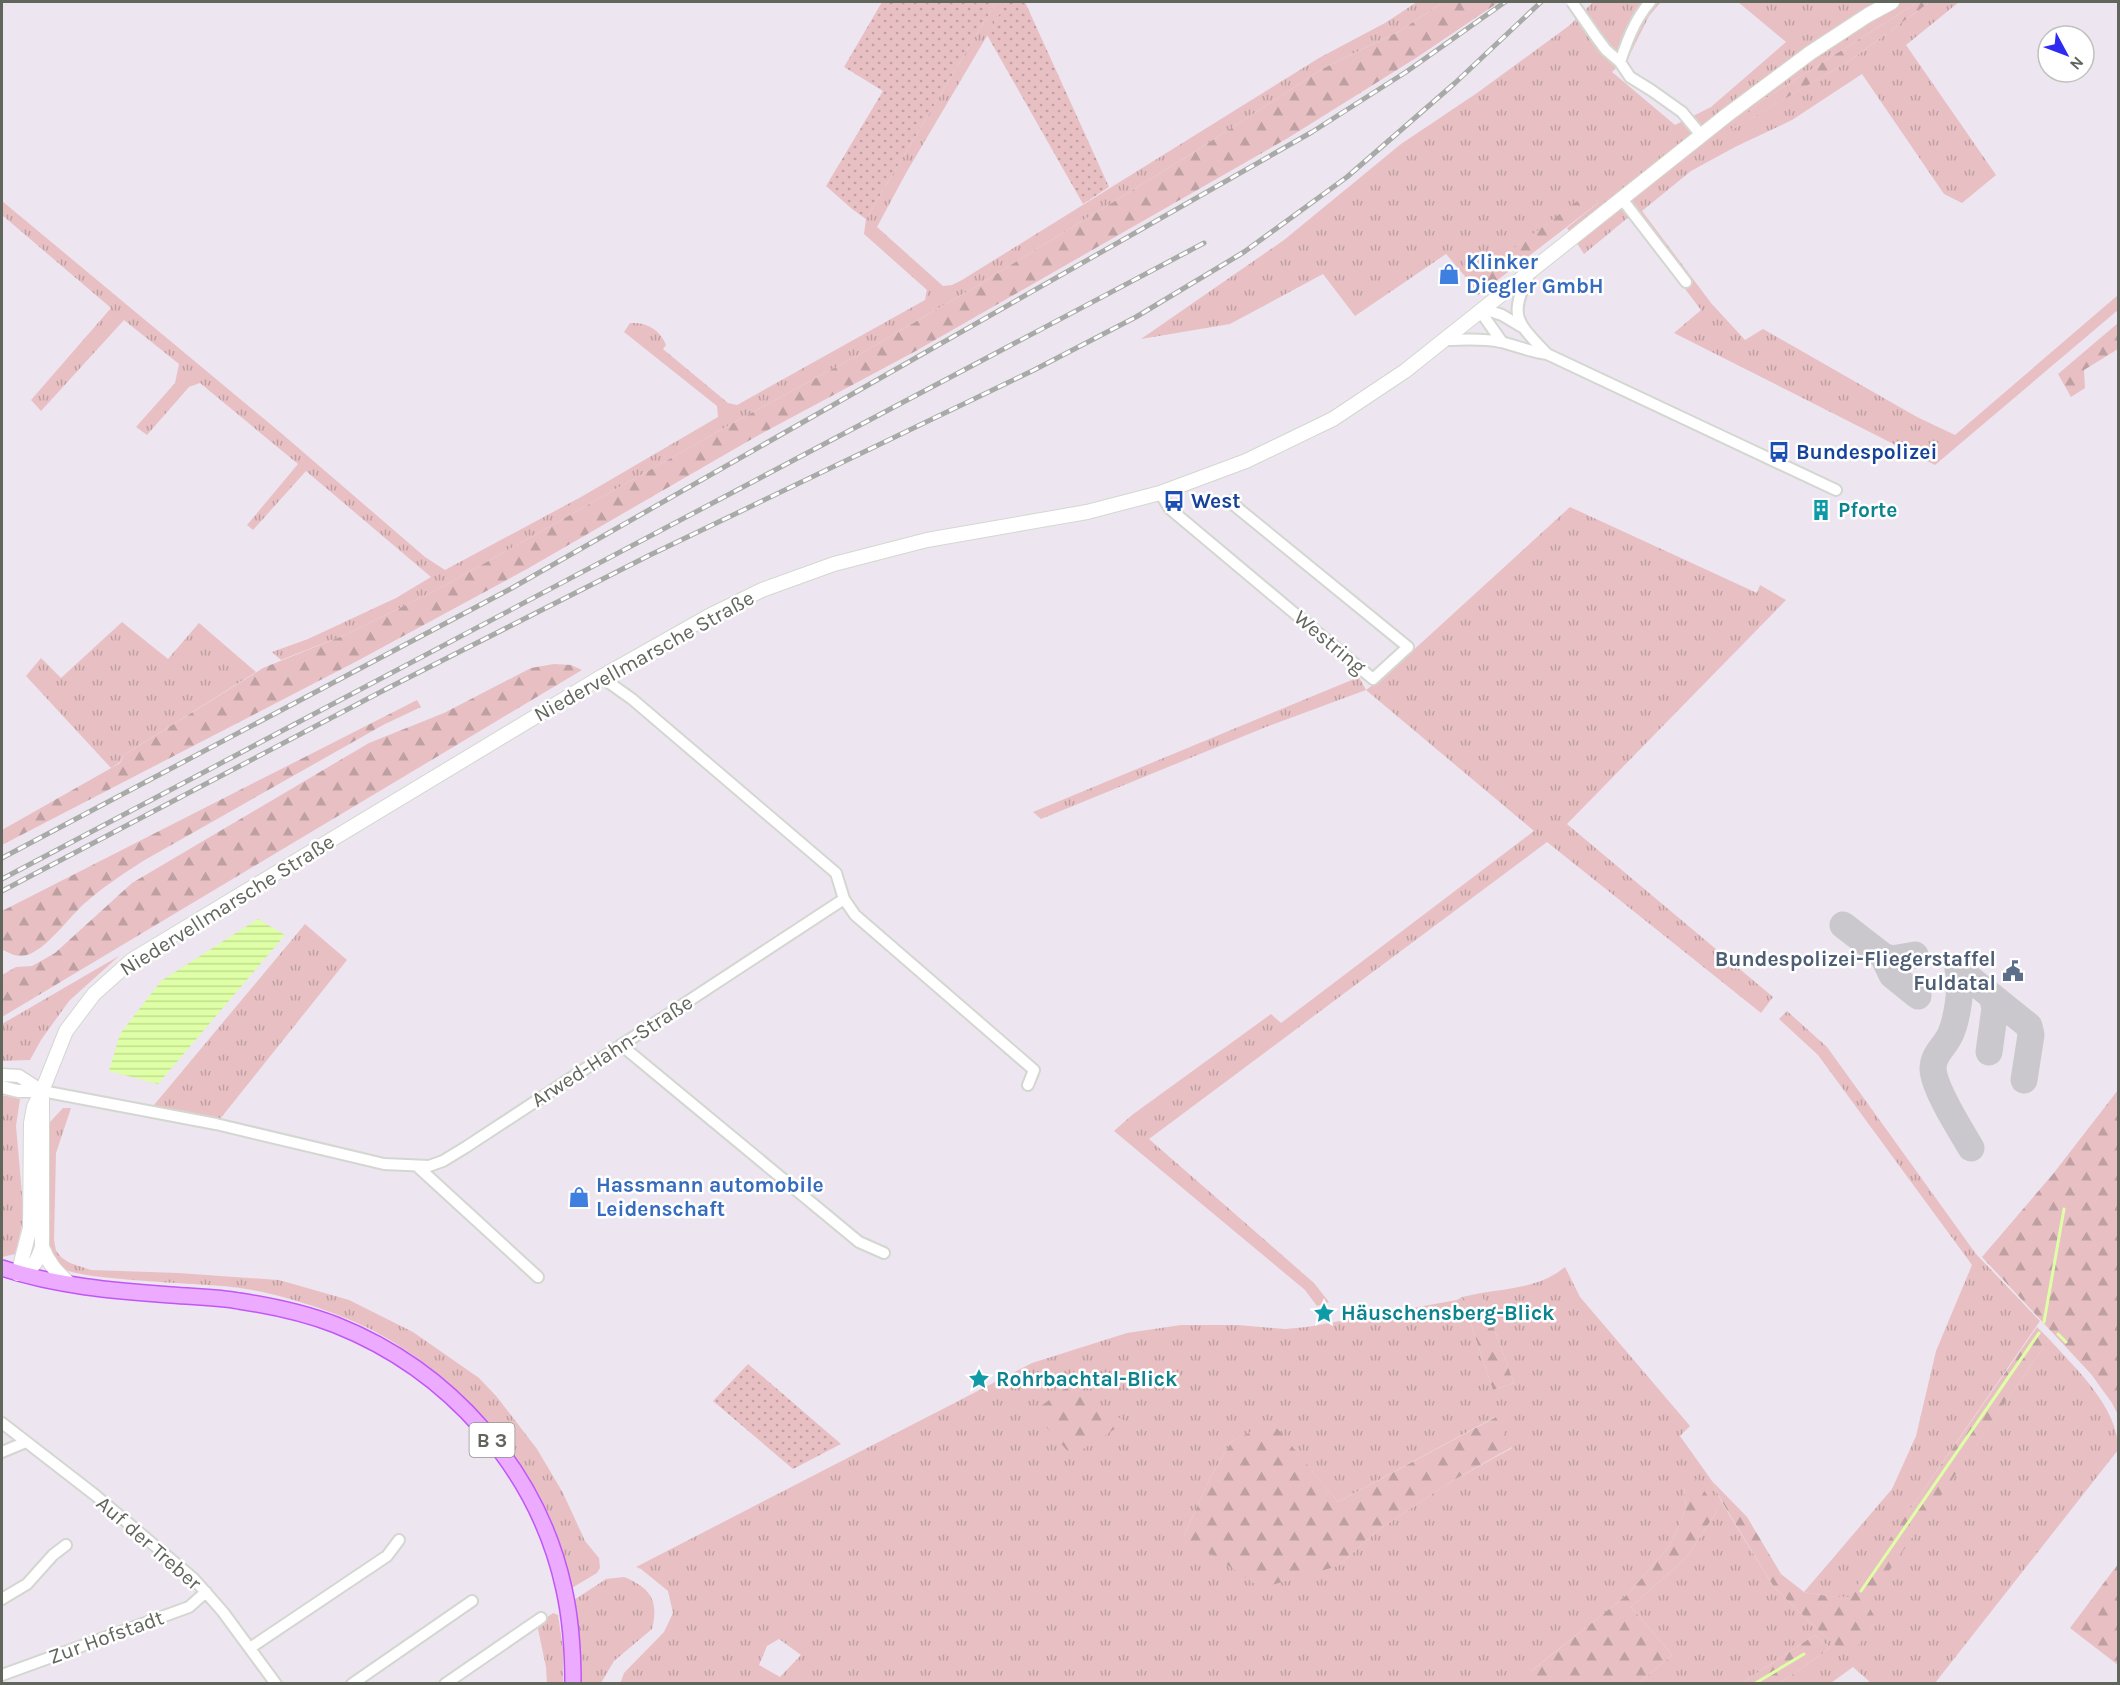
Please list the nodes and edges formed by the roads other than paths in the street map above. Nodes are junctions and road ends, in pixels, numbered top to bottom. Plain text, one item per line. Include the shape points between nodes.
1 (1572, 2) edge
2 (1650, 2) edge
3 (1892, 2) edge
4 (1620, 62) junction
5 (1701, 135) junction
6 (1622, 199) junction
7 (1530, 272) junction
8 (1686, 282) dead end
9 (1484, 309) junction
10 (1522, 327) junction
11 (1444, 340) junction
12 (1502, 342) junction
13 (1547, 354) junction
14 (1836, 490) dead end
15 (1160, 493) junction
16 (1229, 501) dead end
17 (601, 677) junction
18 (844, 899) junction
19 (621, 1045) junction
20 (2, 1075) edge
21 (1028, 1085) dead end
22 (2, 1088) edge
23 (42, 1090) junction
24 (418, 1167) junction
25 (42, 1247) junction
26 (884, 1253) dead end
27 (2, 1268) edge
28 (18, 1274) junction
29 (538, 1277) dead end
30 (70, 1284) junction
31 (2, 1423) edge
32 (26, 1443) junction
33 (2, 1452) edge
34 (399, 1540) dead end
35 (66, 1545) dead end
36 (206, 1592) junction
37 (2, 1599) edge
38 (472, 1601) dead end
39 (541, 1618) dead end
40 (250, 1648) junction
41 (2, 1675) edge
42 (276, 1683) edge
43 (352, 1683) edge
44 (445, 1683) edge
45 (573, 1683) edge

1 - 4 street, bridge via 1606,50
2 - 4 street
3 - 5 main road, Niedervellmarsche Straße via 1810,53
4 - 5 street via 1630,77 1682,112
5 - 6 main road, Niedervellmarsche Straße
6 - 7 main road, Niedervellmarsche Straße
6 - 8 street
7 - 9 main road, Niedervellmarsche Straße
7 - 10 street, Niedervellmarsche Straße via 1516,306
9 - 10 street
9 - 11 main road, Niedervellmarsche Straße
9 - 12 street via 1485,318
10 - 13 street
11 - 12 street
11 - 15 main road, Niedervellmarsche Straße via 1333,419 1246,461
12 - 13 street
13 - 14 street
15 - 16 street, Westring via 1170,508 1373,679 1408,647
15 - 17 main road, Niedervellmarsche Straße via 1087,512 927,540 834,564 762,590
17 - 18 street via 836,873
17 - 23 main road, Niedervellmarsche Straße via 132,960 94,994 66,1031
18 - 19 street, Arwed-Hahn-Straße
18 - 21 street via 855,915 1034,1070
19 - 24 street, Arwed-Hahn-Straße via 443,1161
19 - 26 street via 858,1242
20 - 23 street via 19,1076
22 - 23 street
23 - 24 street, Arwed-Hahn-Straße via 216,1124 384,1164
23 - 25 main road
23 - 28 main road, Niedervellmarsche Straße via 31,1123 30,1228
24 - 29 street
25 - 28 main road via 30,1270
25 - 30 main road via 46,1259
27 - 28 main road, B 3
28 - 30 main road, B 3
30 - 45 main road, B 3 via 236,1300 305,1315 375,1343 412,1365 450,1395 510,1463 531,1498 553,1549 566,1597
31 - 32 street, Auf der Treber
32 - 33 street
32 - 36 street, Auf der Treber via 130,1524
34 - 40 street via 387,1556
35 - 37 street via 27,1584
36 - 40 street, Auf der Treber
36 - 41 street, Zur Hofstadt via 189,1607
38 - 43 street
39 - 44 street
40 - 42 street, Auf der Treber

